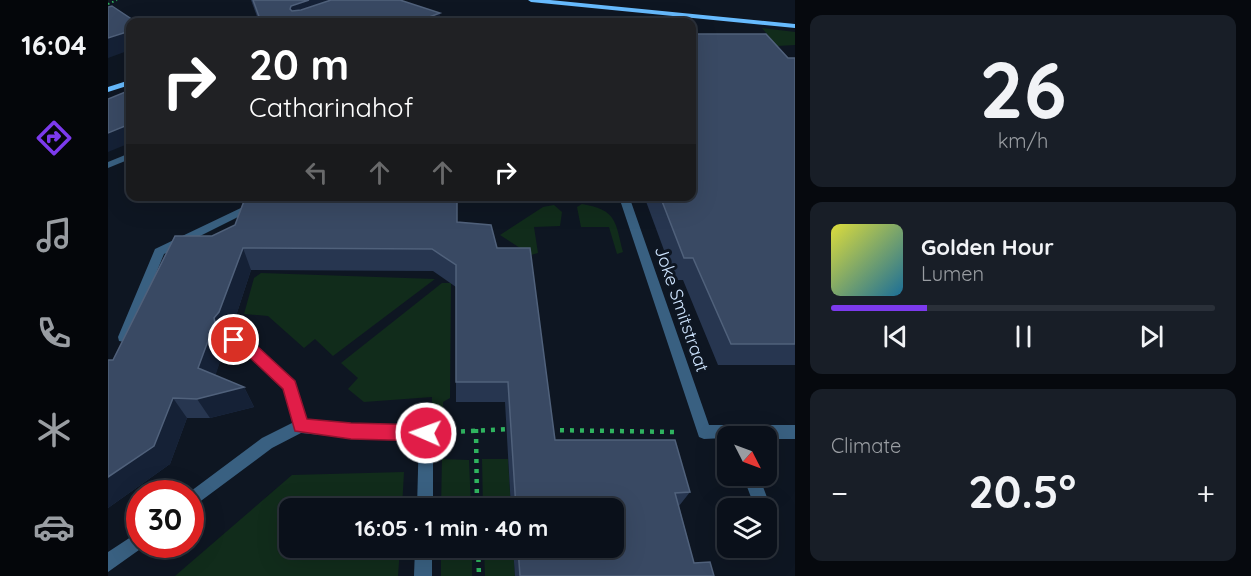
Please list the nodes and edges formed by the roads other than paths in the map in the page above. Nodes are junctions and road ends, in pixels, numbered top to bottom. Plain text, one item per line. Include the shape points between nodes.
1 (531, 0) edge
2 (597, 0) edge
3 (795, 19) edge
4 (795, 26) edge
5 (126, 83) edge
6 (108, 90) edge
7 (126, 158) edge
8 (108, 165) edge
9 (262, 201) edge
10 (625, 201) edge
11 (124, 337) edge
12 (234, 340) dead end
13 (300, 426) junction
14 (795, 432) edge
15 (717, 433) edge
16 (777, 433) edge
17 (204, 490) edge
18 (425, 498) edge
19 (126, 550) edge
20 (424, 558) edge
21 (108, 563) edge
22 (423, 576) edge

1 - 4 main road
2 - 3 main road
5 - 6 main road
7 - 8 street
9 - 11 street via 159,252
10 - 15 street, Joke Smitstraat via 704,432
12 - 13 street via 251,349 290,385
13 - 17 street via 267,443
13 - 18 street via 426,433
14 - 16 street
19 - 21 street
20 - 22 street

